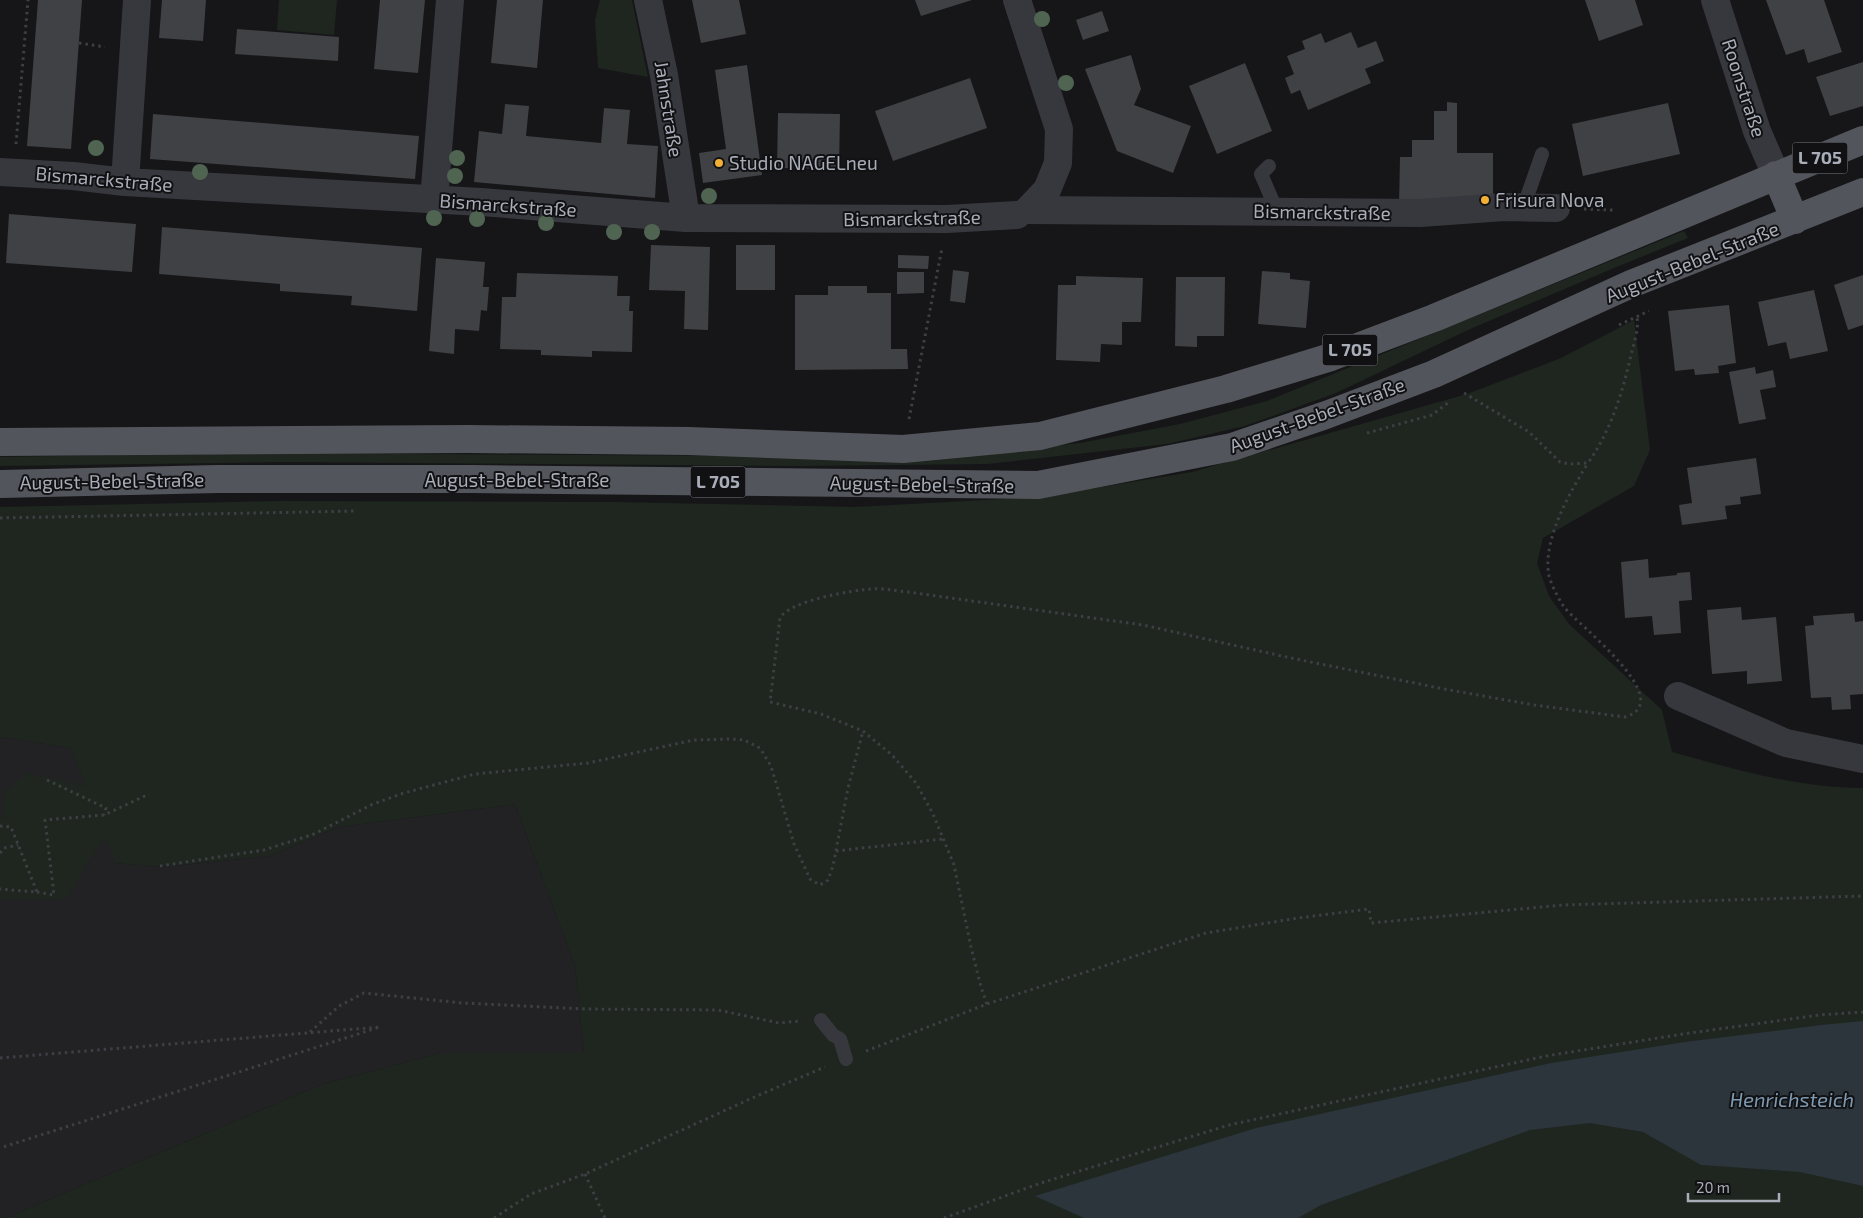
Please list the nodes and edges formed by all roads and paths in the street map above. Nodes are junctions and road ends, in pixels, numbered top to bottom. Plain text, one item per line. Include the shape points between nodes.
1 (28, 0) edge
2 (137, 0) edge
3 (450, 0) edge
4 (648, 0) edge
5 (1017, 0) edge
6 (1715, 0) edge
7 (1863, 140) edge
8 (1542, 154) dead end
9 (1269, 166) dead end
10 (7, 172) edge
11 (1776, 175) junction
12 (125, 182) junction
13 (1863, 192) edge
14 (434, 200) junction
15 (1526, 208) junction
16 (1556, 208) dead end
17 (1276, 211) junction
18 (1022, 212) junction
19 (686, 218) junction
20 (947, 219) junction
21 (1795, 220) junction
22 (1631, 284) junction
23 (1434, 374) junction
24 (0, 442) edge
25 (903, 449) junction
26 (1588, 462) junction
27 (0, 484) edge
28 (1678, 696) dead end
29 (863, 731) junction
30 (1863, 759) edge
31 (47, 780) dead end
32 (149, 794) dead end
33 (104, 816) junction
34 (0, 826) edge
35 (943, 839) junction
36 (18, 845) junction
37 (836, 851) junction
38 (0, 853) edge
39 (160, 866) dead end
40 (0, 889) edge
41 (36, 892) junction
42 (1863, 896) edge
43 (987, 1004) junction
44 (1863, 1012) edge
45 (821, 1020) joint
46 (309, 1033) junction
47 (0, 1058) edge
48 (846, 1059) junction
49 (0, 1148) edge
50 (585, 1174) junction
51 (494, 1218) edge
52 (605, 1218) edge
53 (944, 1218) edge

1 - 10 path
2 - 12 street
3 - 14 street
4 - 19 street, Jahnstraße via 664,74
5 - 18 street via 1059,129 1058,163 1047,190
6 - 11 street, Roonstraße via 1757,131
7 - 11 main road, August-Bebel-Straße / L 705
8 - 15 lane
9 - 17 lane via 1262,174
10 - 12 street, Bismarckstraße
11 - 21 main road, August-Bebel-Straße
11 - 25 main road, August-Bebel-Straße / L 705 via 1434,318 1331,357 1226,389 1040,436
12 - 14 street, Bismarckstraße
13 - 21 main road, August-Bebel-Straße / L 705
14 - 19 street, Bismarckstraße
15 - 16 street, Bismarckstraße
15 - 17 street, Bismarckstraße via 1420,213
17 - 18 street, Bismarckstraße
18 - 20 street, Bismarckstraße
19 - 20 street, Bismarckstraße
20 - 25 path
21 - 22 main road, August-Bebel-Straße / L 705
22 - 23 main road, August-Bebel-Straße / L 705
22 - 26 path via 1638,320 1625,382 1609,428
23 - 26 path via 1529,432 1560,462
23 - 27 main road, August-Bebel-Straße / L 705 via 1232,447 1038,485 472,479 226,479
24 - 25 main road, August-Bebel-Straße / L 705 via 688,440
26 - 29 path via 1556,526 1548,563 1550,576 1564,606 1620,664 1639,690 1642,701 1636,713 1625,717 1534,706 1143,625 908,592 873,589 840,594 788,609 780,618 770,702 821,714
28 - 30 street via 1786,743
29 - 35 path via 892,755 916,783
29 - 37 path
31 - 33 path via 106,808
32 - 33 path
33 - 41 path via 45,820 54,895
34 - 36 path via 11,827
35 - 37 path
35 - 43 path via 954,865
36 - 38 path via 4,848
36 - 41 path
37 - 39 path via 828,880 820,885 810,879 794,844 771,766 760,748 744,740 731,739 694,740 588,763 475,774 372,804 314,834 264,850
40 - 41 path
42 - 43 path via 1563,905 1371,923 1369,909 1307,916 1206,933
43 - 48 path
44 - 53 path via 1809,1016 1546,1056 1230,1125 1041,1183
45 - 46 path via 780,1023 718,1010 566,1008 462,1003 364,993 339,1006
45 - 48 lane via 840,1039
46 - 47 path
46 - 49 path via 380,1027
48 - 50 path
50 - 51 path via 531,1194
50 - 52 path

